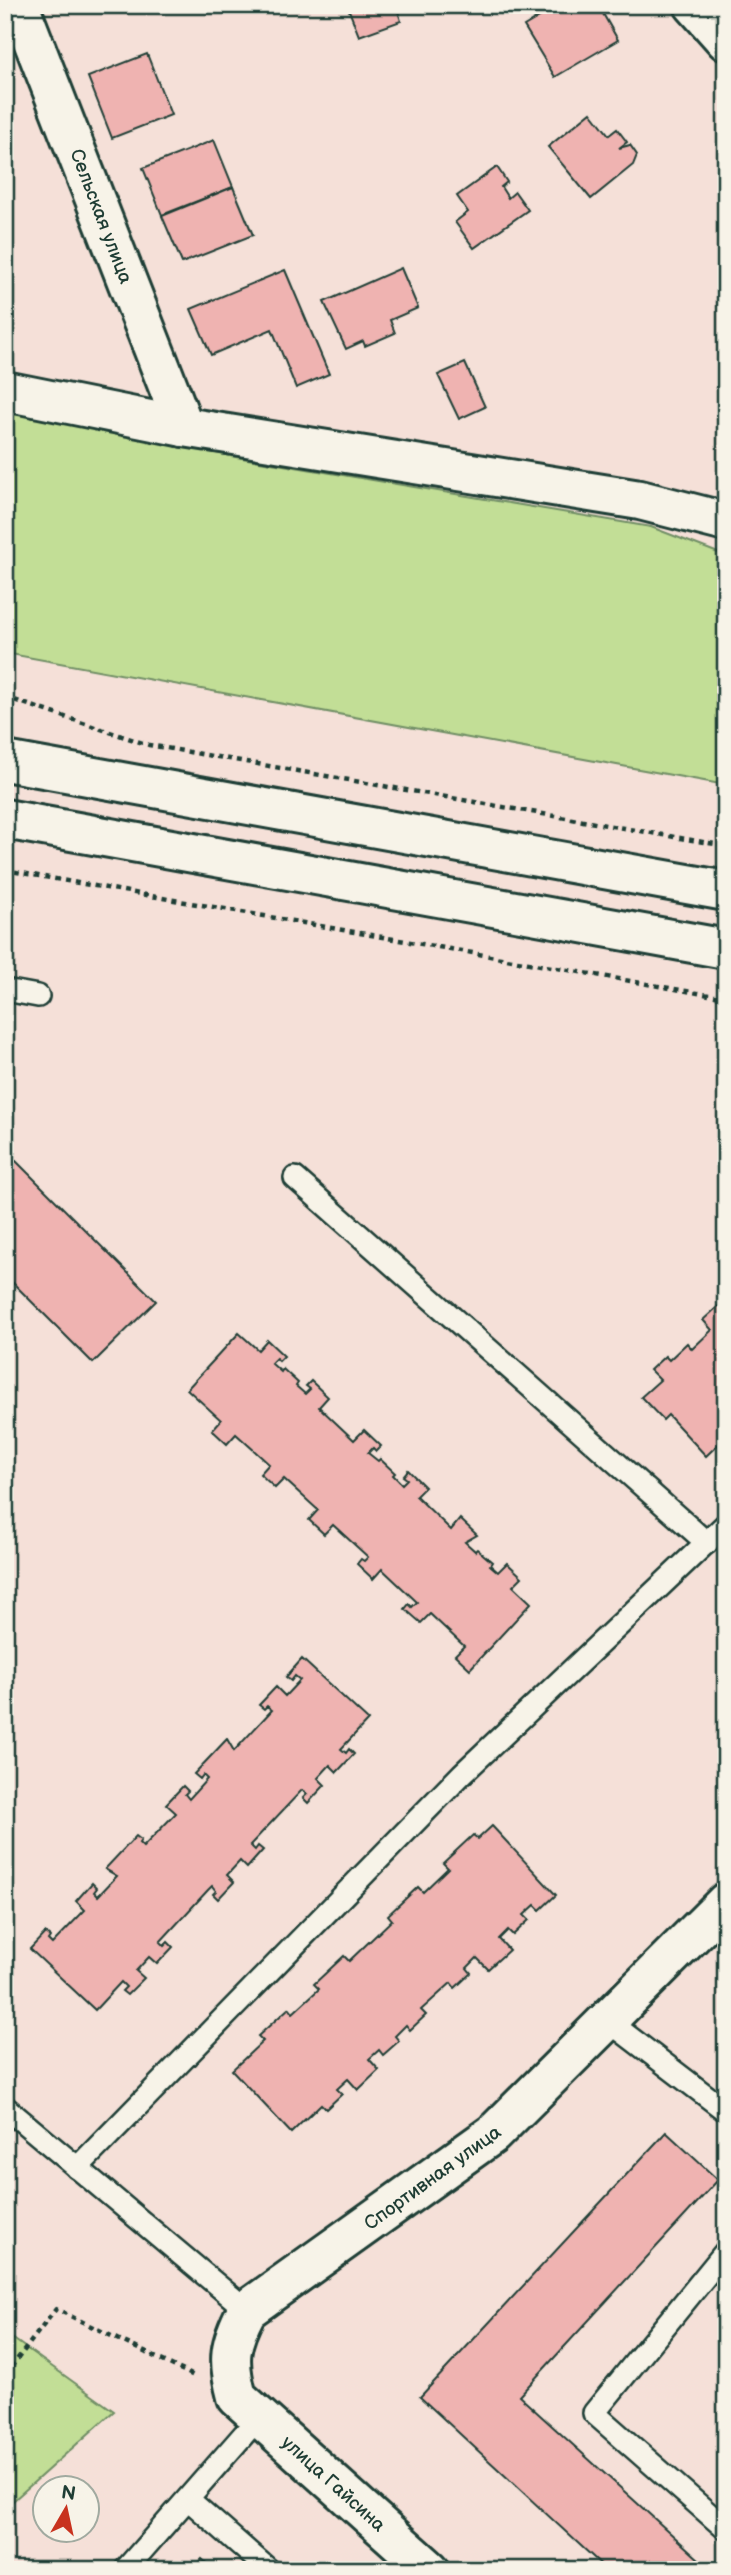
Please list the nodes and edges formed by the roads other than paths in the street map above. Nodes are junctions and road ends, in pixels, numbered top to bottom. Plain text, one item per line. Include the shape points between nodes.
1 (19, 5) edge
2 (694, 5) edge
3 (726, 41) edge
4 (5, 391) edge
5 (184, 427) junction
6 (726, 522) edge
7 (5, 761) edge
8 (5, 819) edge
9 (726, 891) edge
10 (726, 949) edge
11 (5, 990) edge
12 (38, 996) dead end
13 (295, 1178) dead end
14 (726, 1524) edge
15 (707, 1543) junction
16 (726, 1902) edge
17 (607, 2020) junction
18 (5, 2107) edge
19 (726, 2111) edge
20 (76, 2168) junction
21 (726, 2251) edge
22 (247, 2310) junction
23 (248, 2407) junction
24 (188, 2498) junction
25 (726, 2529) edge
26 (125, 2570) edge
27 (269, 2570) edge
28 (430, 2570) edge

1 - 5 street, Сельская улица
2 - 3 street
4 - 5 street
5 - 6 street via 640,500
7 - 9 street
8 - 10 street
11 - 12 lane
13 - 15 lane
14 - 15 lane
15 - 20 lane via 462,1773
16 - 17 street, Спортивная улица
17 - 19 lane
17 - 22 street, Спортивная улица via 493,2134
18 - 20 lane
20 - 22 lane
21 - 25 lane via 594,2413
22 - 23 street, Спортивная улица via 230,2351 231,2372
23 - 24 lane
23 - 28 street, улица Гайсина
24 - 26 lane
24 - 27 lane

